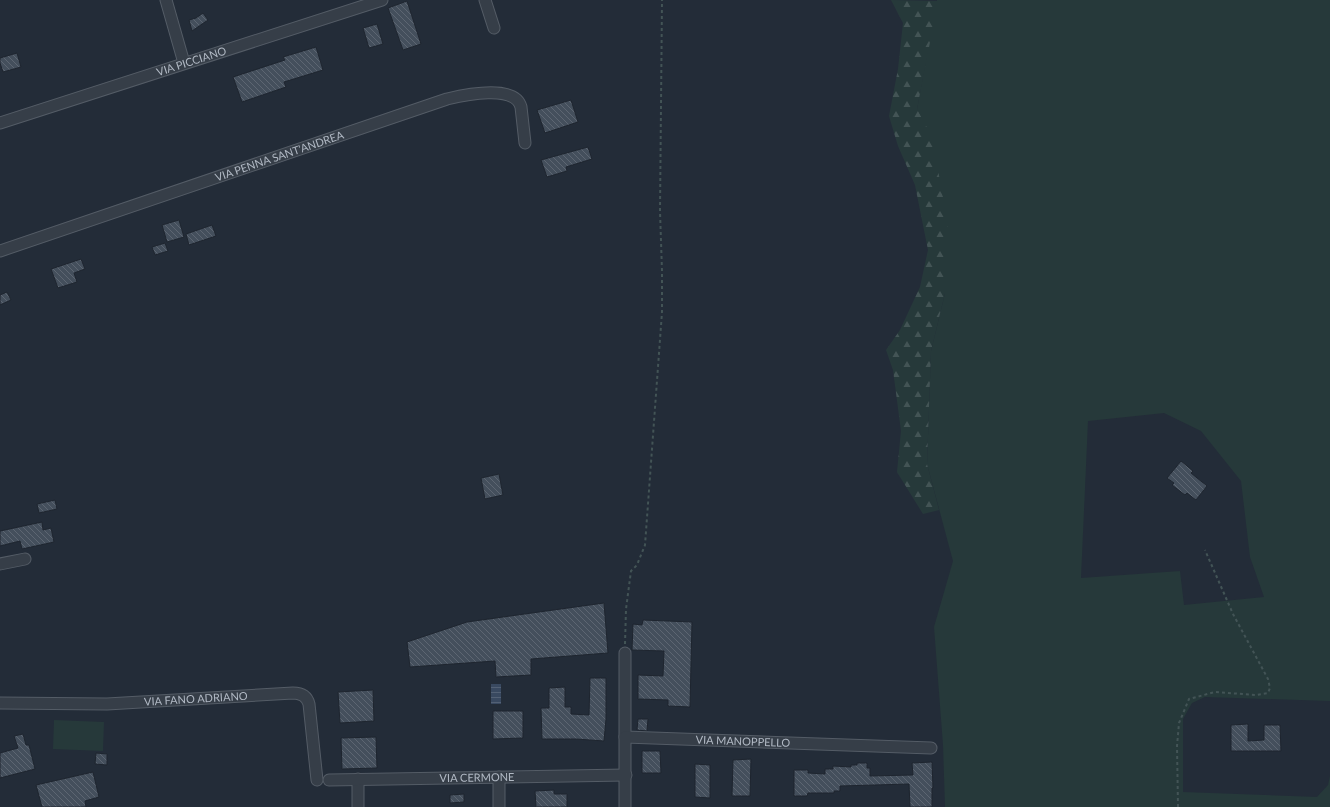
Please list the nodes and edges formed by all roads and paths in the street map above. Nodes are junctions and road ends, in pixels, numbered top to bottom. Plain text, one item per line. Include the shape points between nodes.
1 (166, 0) edge
2 (382, 0) edge
3 (485, 0) edge
4 (662, 0) edge
5 (363, 3) edge
6 (494, 28) dead end
7 (184, 63) junction
8 (0, 123) edge
9 (525, 143) dead end
10 (0, 251) edge
11 (1205, 550) dead end
12 (25, 559) dead end
13 (0, 564) edge
14 (625, 653) joint
15 (0, 703) edge
16 (625, 737) junction
17 (931, 748) dead end
18 (626, 775) junction
19 (499, 777) junction
20 (358, 779) junction
21 (317, 780) dead end
22 (328, 780) dead end
23 (358, 807) edge
24 (499, 807) edge
25 (625, 807) edge
26 (1178, 807) edge

1 - 7 street
2 - 5 street, VIA PICCIANO
3 - 6 street
4 - 14 path via 662,312 645,545 637,565 631,571 626,609
5 - 7 street, VIA PICCIANO
7 - 8 street, VIA PICCIANO
9 - 10 street, VIA PENNA SANT'ANDREA via 521,104 516,98 501,94 463,95
11 - 26 path via 1233,614 1268,679 1270,688 1268,694 1215,692 1190,699 1179,723
12 - 13 street
14 - 16 street
15 - 21 street, VIA FANO ADRIANO via 101,704 300,694 309,704
16 - 17 street, VIA MANOPPELLO
16 - 18 street
18 - 19 street, VIA CERMONE
18 - 25 street
19 - 20 street, VIA CERMONE
19 - 24 street
20 - 22 street, VIA CERMONE
20 - 23 street

